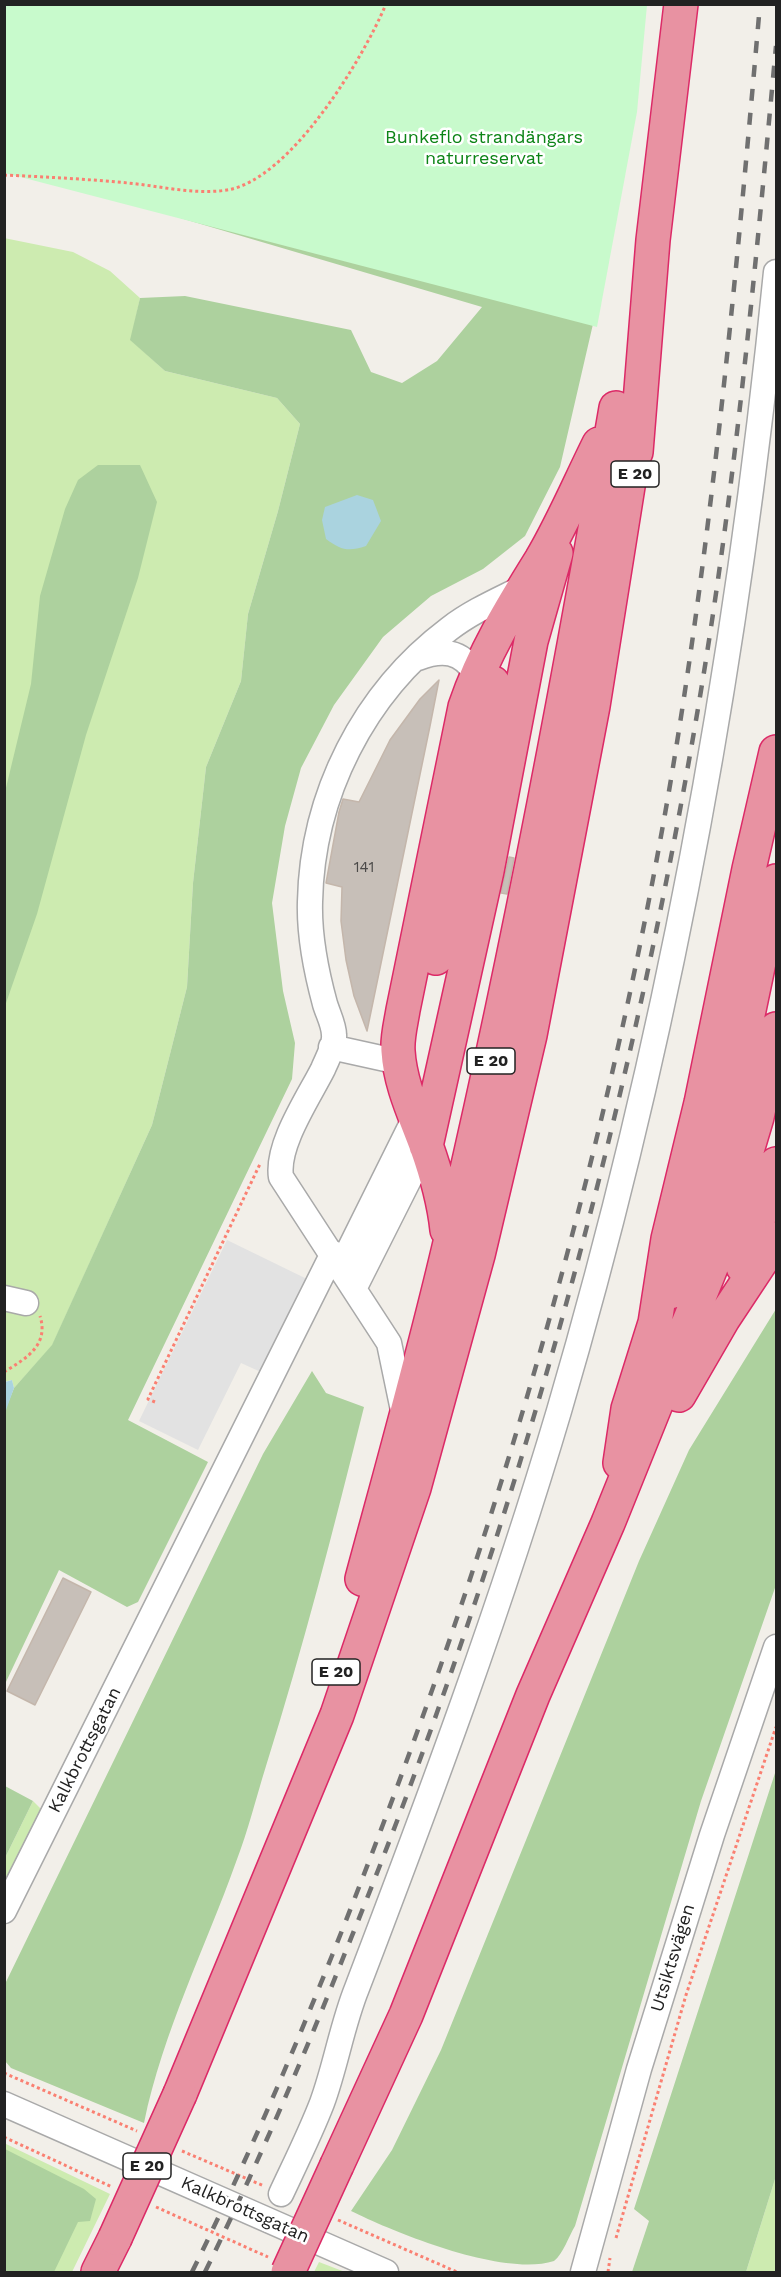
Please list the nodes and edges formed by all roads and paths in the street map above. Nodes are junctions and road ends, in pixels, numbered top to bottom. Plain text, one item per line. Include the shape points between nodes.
1 (386, 4) edge
2 (681, 4) edge
3 (4, 175) edge
4 (777, 272) edge
5 (627, 419) junction
6 (574, 495) junction
7 (541, 559) junction
8 (520, 589) junction
9 (504, 622) junction
10 (412, 660) junction
11 (476, 674) junction
12 (777, 752) edge
13 (777, 796) edge
14 (777, 881) edge
15 (777, 956) edge
16 (476, 957) junction
17 (488, 1001) junction
18 (777, 1029) edge
19 (331, 1047) junction
20 (777, 1101) edge
21 (412, 1104) junction
22 (263, 1158) dead end
23 (777, 1164) edge
24 (444, 1205) junction
25 (777, 1209) edge
26 (777, 1239) edge
27 (463, 1252) junction
28 (337, 1260) junction
29 (757, 1269) junction
30 (355, 1287) junction
31 (15, 1300) edge
32 (723, 1319) junction
33 (655, 1323) junction
34 (686, 1332) junction
35 (4, 1372) edge
36 (155, 1402) dead end
37 (405, 1418) junction
38 (608, 1523) junction
39 (777, 1647) edge
40 (777, 1727) edge
41 (4, 1911) edge
42 (252, 1922) junction
43 (4, 2073) edge
44 (4, 2104) edge
45 (143, 2134) dead end
46 (175, 2148) dead end
47 (281, 2194) joint
48 (334, 2218) dead end
49 (98, 2272) edge
50 (288, 2272) edge
51 (386, 2272) edge
52 (457, 2272) edge
53 (583, 2272) edge
54 (608, 2272) edge

1 - 3 path via 338,92 278,163 251,183 228,190 186,191
2 - 5 highway, E 20
4 - 47 street via 738,593 701,807 673,958 602,1251 555,1422 450,1744 342,2027 322,2101
5 - 6 highway, E 20
5 - 16 highway, E 20 via 564,567
5 - 17 highway, E 20 via 568,602
5 - 27 highway, E 20 via 534,857
5 - 27 highway, E 20 via 631,541 607,708 574,888 544,1037
6 - 7 highway, E 20
6 - 16 highway, E 20 via 531,641
7 - 8 highway, E 20
7 - 21 highway, E 20 via 517,641 472,868
8 - 9 highway, E 20
8 - 10 street via 450,628
9 - 11 highway, E 20
9 - 21 highway, E 20
10 - 11 street via 435,651 446,652
10 - 19 street via 378,700 357,733 322,815 310,902 317,969 334,1035
11 - 21 highway, E 20 via 465,707 398,1040
12 - 33 highway via 668,1239
13 - 33 highway via 723,1072
14 - 33 highway via 737,1076 702,1209 691,1247
15 - 34 highway via 751,1078
16 - 17 highway, E 20
16 - 21 highway, E 20
17 - 24 highway, E 20
18 - 34 highway via 729,1218
19 - 21 street
19 - 28 street via 285,1145 280,1168 285,1186
20 - 34 highway via 729,1259
21 - 24 highway, E 20
21 - 28 street, Kalkbrottsgatan
21 - 30 street
22 - 36 path via 148,1399
23 - 32 highway
24 - 27 highway, E 20
25 - 29 highway
26 - 29 highway
27 - 37 highway, E 20
27 - 42 highway, E 20 via 414,1488 337,1715
28 - 30 street
28 - 41 street, Kalkbrottsgatan
29 - 32 highway
30 - 37 street via 389,1343
31 - 35 path via 39,1313 44,1328 39,1345
32 - 38 highway
33 - 38 highway via 628,1409
34 - 38 highway
37 - 42 highway, E 20 via 344,1647
38 - 50 highway, bridge via 533,1695 406,2016
39 - 53 street, Utsiktsvägen via 712,1836 639,2069
40 - 54 path via 686,1995
42 - 49 highway, E 20, bridge via 180,2094
43 - 45 path
44 - 51 street, Kalkbrottsgatan
46 - 47 path
48 - 52 path

